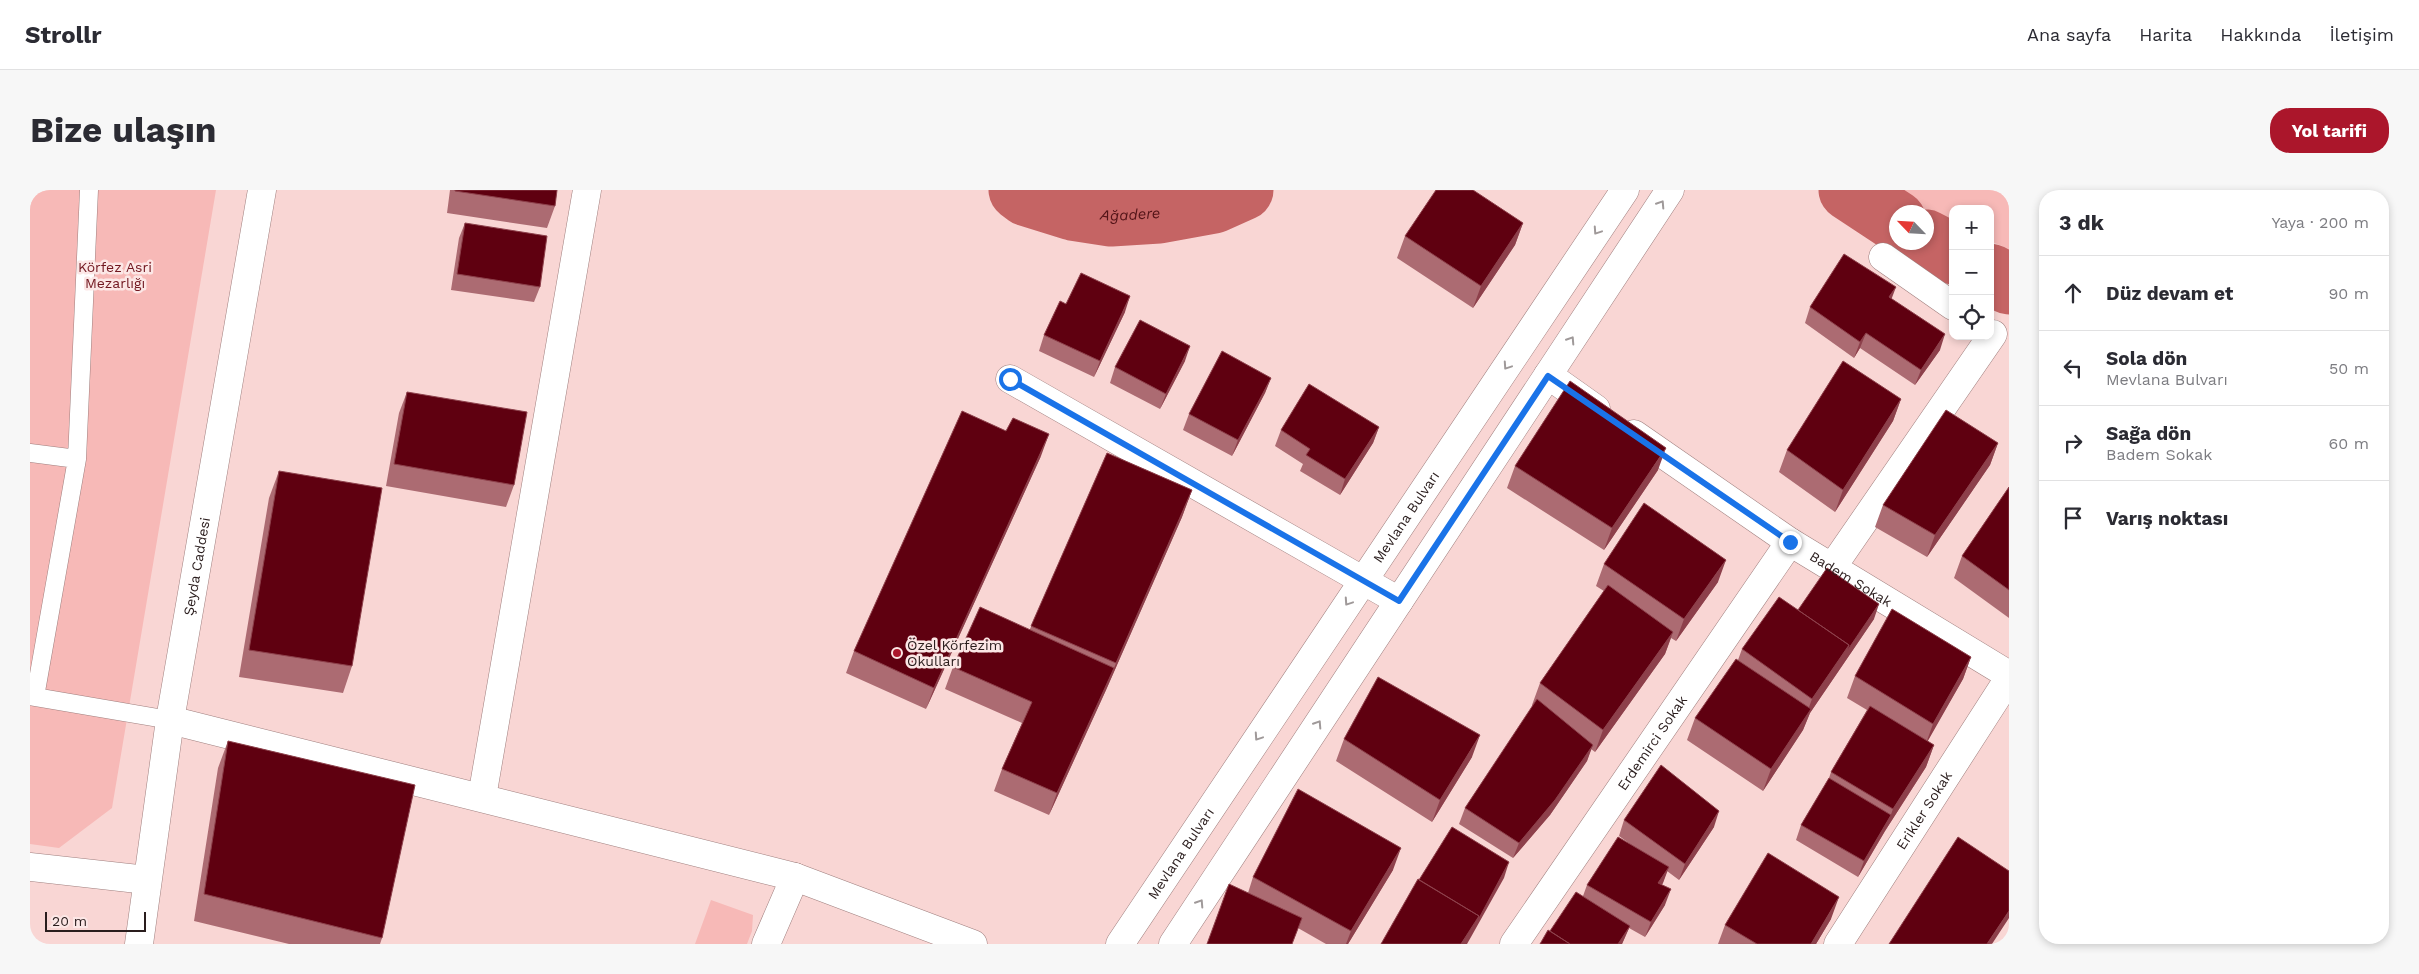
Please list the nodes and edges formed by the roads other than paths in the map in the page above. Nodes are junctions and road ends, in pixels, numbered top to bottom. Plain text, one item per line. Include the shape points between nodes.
1 (88, 190) edge
2 (262, 190) edge
3 (587, 190) edge
4 (1624, 190) edge
5 (1670, 190) edge
6 (1883, 257) dead end
7 (1949, 303) edge
8 (1997, 336) edge
9 (1548, 376) junction
10 (1010, 379) dead end
11 (30, 453) edge
12 (77, 459) junction
13 (1790, 542) junction
14 (1832, 566) junction
15 (1363, 580) junction
16 (1399, 601) junction
17 (2009, 676) edge
18 (33, 697) edge
19 (170, 720) junction
20 (482, 798) junction
21 (30, 867) edge
22 (795, 877) junction
23 (147, 880) junction
24 (138, 944) edge
25 (766, 944) edge
26 (973, 944) edge
27 (1120, 944) edge
28 (1173, 944) edge
29 (1514, 944) edge
30 (1838, 944) edge

1 - 12 lane
2 - 19 street, Şeyda Caddesi
3 - 20 street
4 -> 15 street, Mevlana Bulvarı
9 -> 5 street
6 - 7 street
8 - 14 street
9 - 13 street, Badem Sokak
9 - 16 street
10 - 15 street
11 - 12 lane
12 - 18 lane
13 - 14 street, Badem Sokak
13 - 29 street, Erdemirci Sokak
14 - 17 street, Badem Sokak
15 - 16 street
15 -> 27 street, Mevlana Bulvarı
28 -> 16 street
17 - 30 street, Erikler Sokak
18 - 19 lane
19 - 20 street
19 - 23 street, Şeyda Caddesi
20 - 22 street
21 - 23 street
22 - 25 street
22 - 26 street
23 - 24 street, Şeyda Caddesi

